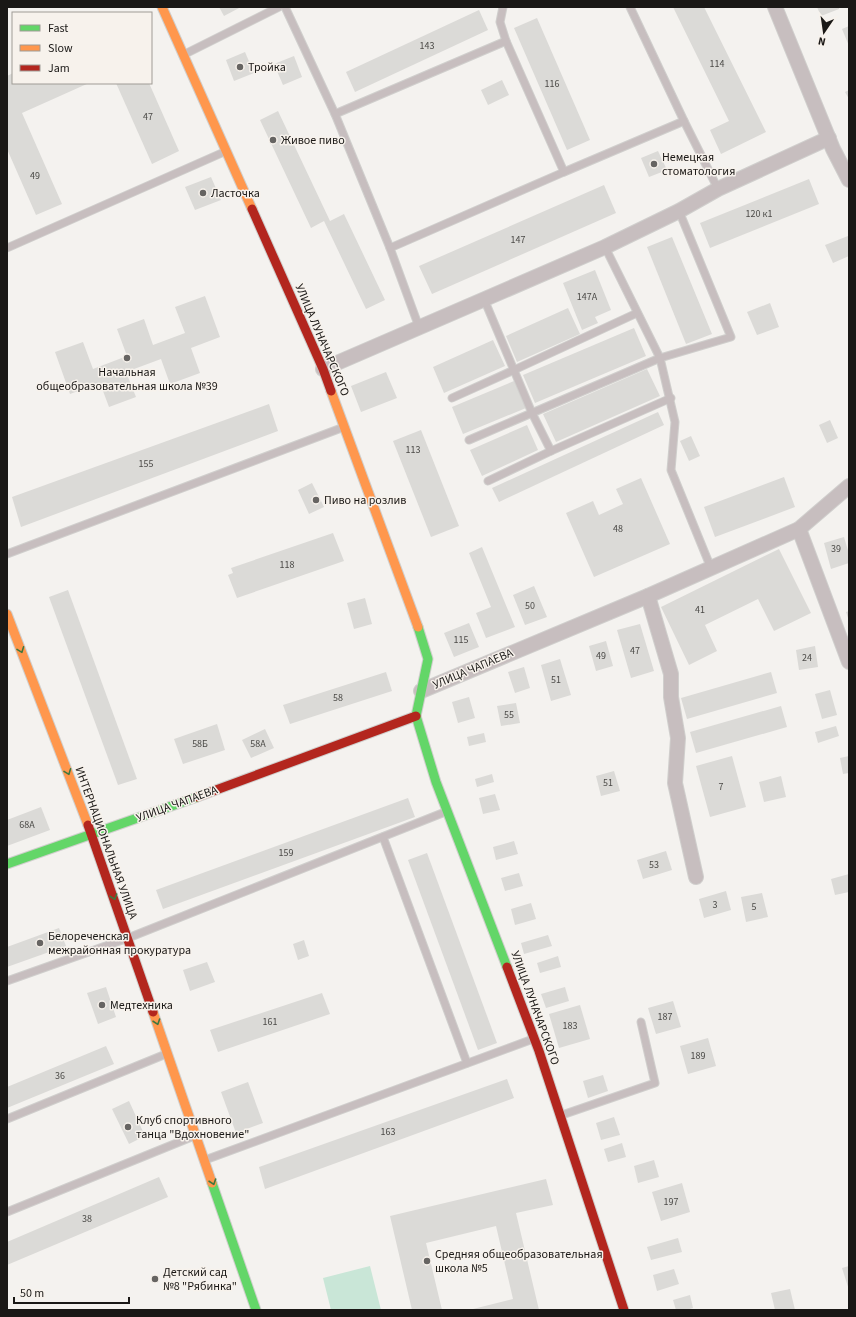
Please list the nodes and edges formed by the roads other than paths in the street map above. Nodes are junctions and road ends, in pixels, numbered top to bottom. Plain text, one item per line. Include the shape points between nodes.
1 (162, 7) edge
2 (279, 7) edge
3 (285, 7) edge
4 (503, 7) edge
5 (630, 7) edge
6 (775, 7) edge
7 (506, 41) junction
8 (183, 55) junction
9 (335, 114) junction
10 (684, 121) junction
11 (828, 138) junction
12 (226, 151) junction
13 (564, 172) junction
14 (849, 180) edge
15 (718, 189) junction
16 (679, 211) junction
17 (605, 247) junction
18 (7, 248) edge
19 (390, 248) junction
20 (484, 299) junction
21 (637, 313) junction
22 (419, 327) junction
23 (660, 358) junction
24 (324, 369) junction
25 (514, 370) junction
26 (452, 398) dead end
27 (670, 398) junction
28 (532, 412) junction
29 (344, 427) junction
30 (469, 440) dead end
31 (551, 451) junction
32 (488, 481) dead end
33 (849, 486) edge
34 (799, 529) junction
35 (7, 554) edge
36 (711, 568) junction
37 (648, 596) junction
38 (7, 614) edge
39 (849, 662) edge
40 (422, 691) junction
41 (416, 716) junction
42 (447, 811) junction
43 (92, 834) junction
44 (383, 837) junction
45 (7, 864) edge
46 (696, 878) dead end
47 (128, 938) junction
48 (7, 981) edge
49 (641, 1022) dead end
50 (534, 1038) junction
51 (168, 1054) junction
52 (467, 1063) junction
53 (560, 1115) junction
54 (7, 1119) edge
55 (197, 1136) junction
56 (205, 1160) junction
57 (7, 1212) edge
58 (256, 1310) edge
59 (624, 1310) edge

1 - 8 street, УЛИЦА ЛУНАЧАРСКОГО
2 - 8 lane
3 - 9 lane
4 - 7 lane via 500,22
5 - 10 lane
6 - 11 street
7 - 9 lane
7 - 13 lane
8 - 12 street, УЛИЦА ЛУНАЧАРСКОГО
9 - 19 lane
10 - 13 lane
10 - 15 lane
11 - 14 street
11 - 15 street
12 - 18 lane
12 - 24 street, УЛИЦА ЛУНАЧАРСКОГО
13 - 19 lane
15 - 16 street
16 - 17 street
16 - 23 lane via 731,337
17 - 20 street
17 - 21 lane
19 - 22 lane
20 - 22 street
20 - 25 lane
21 - 23 lane
21 - 25 lane
22 - 24 street
23 - 27 lane
23 - 28 lane
24 - 29 street, УЛИЦА ЛУНАЧАРСКОГО
25 - 26 lane
25 - 28 lane
27 - 31 lane
27 - 36 lane via 675,422 671,470
28 - 30 lane
28 - 31 lane
29 - 35 lane
29 - 40 street, УЛИЦА ЛУНАЧАРСКОГО via 428,659
31 - 32 lane
33 - 34 street, УЛИЦА ЧАПАЕВА
34 - 36 street, УЛИЦА ЧАПАЕВА
34 - 39 street
36 - 37 street, УЛИЦА ЧАПАЕВА
37 - 40 street, УЛИЦА ЧАПАЕВА
37 - 46 street via 671,674 671,697 678,738 675,783
38 -> 43 street, ИНТЕРНАЦИОНАЛЬНАЯ УЛИЦА
40 - 41 street, УЛИЦА ЧАПАЕВА
41 - 42 street, УЛИЦА ЛУНАЧАРСКОГО
41 - 43 street, УЛИЦА ЧАПАЕВА
42 - 44 lane
42 - 50 street, УЛИЦА ЛУНАЧАРСКОГО
43 - 45 street, УЛИЦА ЧАПАЕВА
43 -> 47 street, ИНТЕРНАЦИОНАЛЬНАЯ УЛИЦА
44 - 47 lane
44 - 52 lane
47 - 48 lane
47 -> 51 street, ИНТЕРНАЦИОНАЛЬНАЯ УЛИЦА
49 - 53 lane via 655,1083
50 - 52 lane
50 - 53 street, УЛИЦА ЛУНАЧАРСКОГО
51 - 54 lane
51 - 55 street, ИНТЕРНАЦИОНАЛЬНАЯ УЛИЦА
52 - 56 lane
53 - 59 street, УЛИЦА ЛУНАЧАРСКОГО
55 - 56 street, ИНТЕРНАЦИОНАЛЬНАЯ УЛИЦА
55 - 57 lane
56 -> 58 street, ИНТЕРНАЦИОНАЛЬНАЯ УЛИЦА

